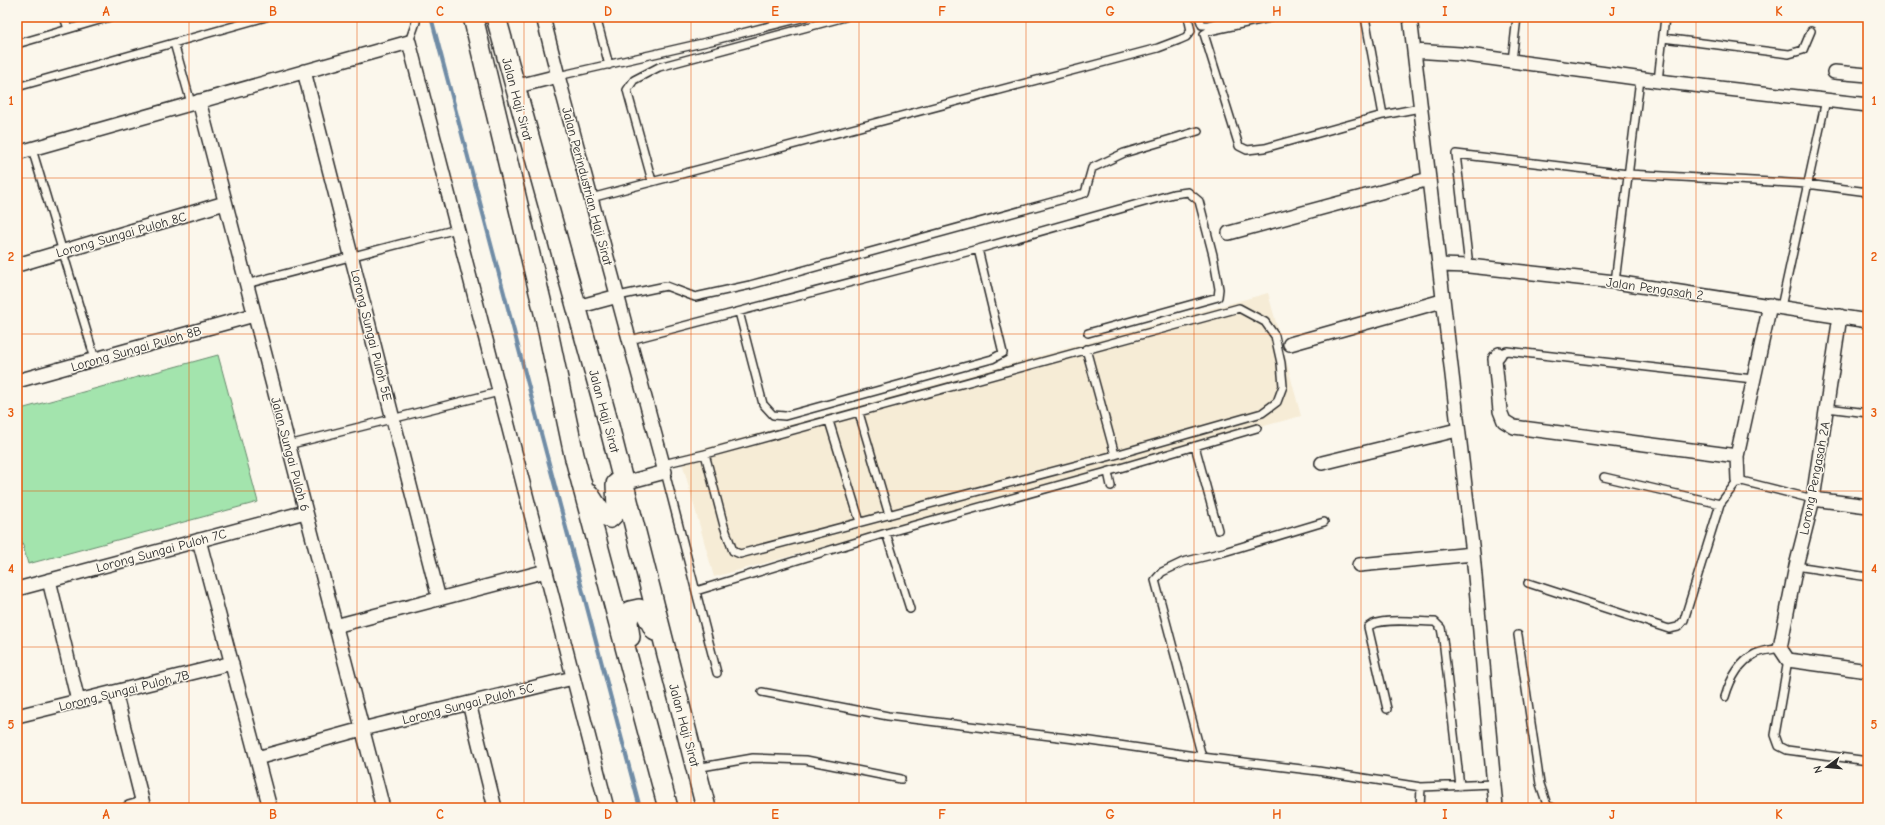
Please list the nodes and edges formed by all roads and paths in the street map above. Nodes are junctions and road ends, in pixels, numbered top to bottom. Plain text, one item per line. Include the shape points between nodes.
1 (64, 17) edge
2 (110, 17) edge
3 (266, 17) edge
4 (415, 17) edge
5 (473, 17) edge
6 (496, 17) edge
7 (543, 17) edge
8 (596, 17) edge
9 (805, 17) edge
10 (845, 17) edge
11 (1188, 17) edge
12 (1199, 17) edge
13 (1240, 17) edge
14 (1274, 17) edge
15 (1365, 17) edge
16 (1410, 17) edge
17 (1517, 17) edge
18 (1665, 17) edge
19 (68, 29) junction
20 (1811, 32) dead end
21 (1663, 38) junction
22 (409, 42) junction
23 (174, 43) junction
24 (17, 44) edge
25 (1414, 50) junction
26 (1512, 61) junction
27 (609, 65) junction
28 (304, 71) junction
29 (1834, 72) dead end
30 (1868, 75) edge
31 (558, 76) junction
32 (1640, 79) junction
33 (1658, 81) junction
34 (17, 87) edge
35 (514, 87) junction
36 (1826, 100) junction
37 (195, 102) junction
38 (1868, 105) edge
39 (1420, 108) junction
40 (1383, 115) junction
41 (1198, 132) dead end
42 (32, 149) junction
43 (17, 153) edge
44 (1628, 174) junction
45 (1429, 179) junction
46 (652, 181) junction
47 (1807, 184) junction
48 (1868, 192) edge
49 (591, 198) junction
50 (225, 203) junction
51 (457, 229) junction
52 (1229, 234) dead end
53 (978, 249) junction
54 (64, 251) junction
55 (352, 257) junction
56 (17, 265) edge
57 (1440, 266) junction
58 (1469, 266) junction
59 (1615, 282) junction
60 (246, 284) junction
61 (618, 296) junction
62 (1442, 301) junction
63 (1776, 306) junction
64 (577, 307) junction
65 (739, 312) junction
66 (254, 315) junction
67 (1840, 316) junction
68 (1868, 320) edge
69 (1088, 333) dead end
70 (630, 340) junction
71 (1290, 344) dead end
72 (1086, 349) junction
73 (1499, 354) joint
74 (95, 359) junction
75 (1753, 379) junction
76 (17, 381) edge
77 (499, 392) junction
78 (1827, 408) junction
79 (859, 413) junction
80 (1868, 413) edge
81 (606, 414) junction
82 (393, 419) junction
83 (829, 421) junction
84 (1257, 428) dead end
85 (1457, 430) junction
86 (288, 445) junction
87 (1195, 446) junction
88 (705, 454) junction
89 (574, 455) junction
90 (1115, 455) junction
91 (1736, 456) junction
92 (1322, 463) dead end
93 (664, 468) junction
94 (1108, 472) junction
95 (1604, 477) dead end
96 (1738, 480) junction
97 (624, 483) junction
98 (1111, 486) dead end
99 (1813, 499) junction
100 (1720, 504) junction
101 (1868, 506) edge
102 (305, 512) junction
103 (889, 515) junction
104 (860, 522) junction
105 (1324, 522) dead end
106 (1218, 530) dead end
107 (886, 533) junction
108 (199, 540) junction
109 (1473, 554) junction
110 (1359, 565) dead end
111 (1796, 566) junction
112 (546, 571) junction
113 (1868, 577) edge
114 (49, 580) junction
115 (1528, 583) dead end
116 (17, 589) edge
117 (696, 591) junction
118 (439, 599) junction
119 (910, 609) dead end
120 (335, 626) junction
121 (1518, 634) dead end
122 (1780, 648) junction
123 (1788, 660) junction
124 (232, 662) junction
125 (1868, 671) edge
126 (717, 673) dead end
127 (573, 678) junction
128 (674, 683) junction
129 (115, 692) junction
130 (762, 692) dead end
131 (1725, 697) dead end
132 (639, 698) junction
133 (78, 701) junction
134 (469, 703) junction
135 (1387, 709) dead end
136 (17, 716) edge
137 (362, 729) junction
138 (1202, 757) junction
139 (257, 758) junction
140 (1868, 761) edge
141 (696, 768) junction
142 (901, 779) dead end
143 (1494, 784) junction
144 (1460, 786) junction
145 (1421, 787) junction
146 (144, 806) edge
147 (129, 808) edge
148 (270, 808) edge
149 (383, 808) edge
150 (495, 808) edge
151 (607, 808) edge
152 (668, 808) edge
153 (706, 808) edge
154 (1420, 808) edge
155 (1496, 808) edge
156 (1553, 808) edge

1 - 19 lane
2 - 19 lane
3 - 23 lane
4 - 22 lane via 416,22
5 - 89 main road, Jalan Haji Sirat via 545,318
6 - 35 main road, Jalan Haji Sirat
7 - 31 street, Jalan Perindustrian Haji Sirat
8 - 27 lane
9 - 27 lane
10 - 46 lane via 658,67 634,80 627,90
11 - 46 lane via 1191,31 1186,37 1158,48
12 - 13 lane via 1202,25
14 - 40 lane via 1204,34 1239,146 1247,150 1265,148
15 - 40 lane
16 - 25 street
17 - 26 lane
18 - 21 lane
19 - 24 lane
20 - 21 lane via 1803,50 1789,54
21 - 33 lane
22 - 28 street
22 - 51 street
23 - 34 lane
23 - 37 lane
25 - 26 street
25 - 39 street
26 - 32 street
27 - 31 lane
28 - 37 street
28 - 55 street, Lorong Sungai Puloh 5E
29 - 30 street
31 - 35 street
31 - 49 street, Jalan Perindustrian Haji Sirat
32 - 33 street
32 - 44 lane
33 - 36 street
35 - 64 main road, Jalan Haji Sirat
36 - 38 street
36 - 47 lane
37 - 42 street
37 - 50 street, Jalan Sungai Puloh 6
39 - 40 lane
39 - 45 street
41 - 61 lane via 1124,153 1092,168 1085,193 695,297 666,286
42 - 43 street
42 - 54 lane
44 - 47 lane
44 - 58 lane via 1456,154
44 - 59 lane
45 - 52 street
45 - 57 street
46 - 49 lane
47 - 48 lane
47 - 63 lane
49 - 61 street, Jalan Perindustrian Haji Sirat
50 - 54 street, Lorong Sungai Puloh 8C
50 - 60 street, Jalan Sungai Puloh 6
51 - 55 lane
51 - 77 street
53 - 65 lane
53 - 65 lane via 1002,340 1003,353 992,359 785,416 773,415 763,404
53 - 69 lane via 1188,192 1199,201 1213,255 1218,297
54 - 56 street, Lorong Sungai Puloh 8C
54 - 74 lane
55 - 60 lane
55 - 82 street, Lorong Sungai Puloh 5E
57 - 58 street, Jalan Pengasah 2
57 - 62 street
58 - 59 street, Jalan Pengasah 2
59 - 63 street, Jalan Pengasah 2
60 - 66 street, Jalan Sungai Puloh 6
61 - 64 street
61 - 70 street, Jalan Perindustrian Haji Sirat
62 - 71 street
62 - 85 street
63 - 67 street, Jalan Pengasah 2
63 - 75 street
64 - 81 main road, Jalan Haji Sirat
65 - 70 lane
66 - 74 street, Lorong Sungai Puloh 8B
66 - 86 street, Jalan Sungai Puloh 6
67 - 68 street, Jalan Pengasah 2
67 - 78 street, Lorong Pengasah 2A
70 - 93 street, Jalan Perindustrian Haji Sirat
72 - 79 lane
72 - 90 lane
72 - 90 lane via 1239,308 1265,322 1275,336 1283,386 1277,402 1262,413
73 - 75 lane via 1507,351
73 - 91 street via 1495,359 1500,411 1504,421 1514,427
74 - 76 street, Lorong Sungai Puloh 8B
75 - 91 street
77 - 82 lane
77 - 112 street
78 - 80 lane
78 - 99 street, Lorong Pengasah 2A
79 - 83 lane
79 - 103 lane
81 - 89 main road via 618,496 617,511 610,518 602,514 595,505
81 - 97 main road, Jalan Haji Sirat
82 - 86 lane
82 - 118 street, Lorong Sungai Puloh 5E
83 - 88 lane
83 - 104 lane
84 - 87 lane
85 - 92 street
85 - 109 street
86 - 102 street, Jalan Sungai Puloh 6
87 - 94 lane
87 - 106 lane
88 - 93 lane
88 - 104 lane via 733,551 740,554
89 - 132 main road, Jalan Haji Sirat
90 - 103 lane
91 - 96 street
93 - 97 street
93 - 117 lane
94 - 98 lane
94 - 107 lane
95 - 100 lane
96 - 99 lane
96 - 100 lane
97 - 128 main road, Jalan Haji Sirat
99 - 101 street
99 - 111 street, Lorong Pengasah 2A
100 - 115 lane via 1684,620 1678,627 1669,629
102 - 108 street, Lorong Sungai Puloh 7C
102 - 120 street, Jalan Sungai Puloh 6
103 - 104 lane
105 - 138 lane via 1183,562 1162,572 1155,580
107 - 117 lane
107 - 119 lane
108 - 114 street, Lorong Sungai Puloh 7C
108 - 124 street
109 - 110 street
109 - 143 street
111 - 113 lane
111 - 122 street, Lorong Pengasah 2A
112 - 118 street
112 - 127 street
114 - 116 street, Lorong Sungai Puloh 7C
114 - 133 street
117 - 126 lane
118 - 120 street
120 - 137 street, Jalan Sungai Puloh 6
121 - 156 lane via 1540,784 1547,805
122 - 123 street
122 - 131 lane via 1756,653 1734,673
123 - 125 street
123 - 140 lane via 1775,735 1779,746 1787,750
124 - 129 street, Lorong Sungai Puloh 7B
124 - 139 street
127 - 134 street, Lorong Sungai Puloh 5C
127 - 151 street
128 - 132 main road via 652,624 645,612 634,609 630,611 628,622
128 - 141 main road, Jalan Haji Sirat
129 - 133 street, Lorong Sungai Puloh 7B
129 - 146 street
130 - 138 lane via 888,716
132 - 152 main road, Jalan Haji Sirat
133 - 136 street, Lorong Sungai Puloh 7B
134 - 137 street, Lorong Sungai Puloh 5C
134 - 150 street
135 - 144 lane via 1368,627 1371,623 1381,621 1435,622 1441,628 1443,639
137 - 139 street, Lorong Sungai Puloh 5C
137 - 149 street, Jalan Sungai Puloh 6
138 - 145 lane
139 - 148 street
141 - 142 lane via 753,758 806,760
141 - 153 main road, Jalan Haji Sirat
143 - 144 lane
143 - 155 street
144 - 145 lane
145 - 154 lane
146 - 147 street

